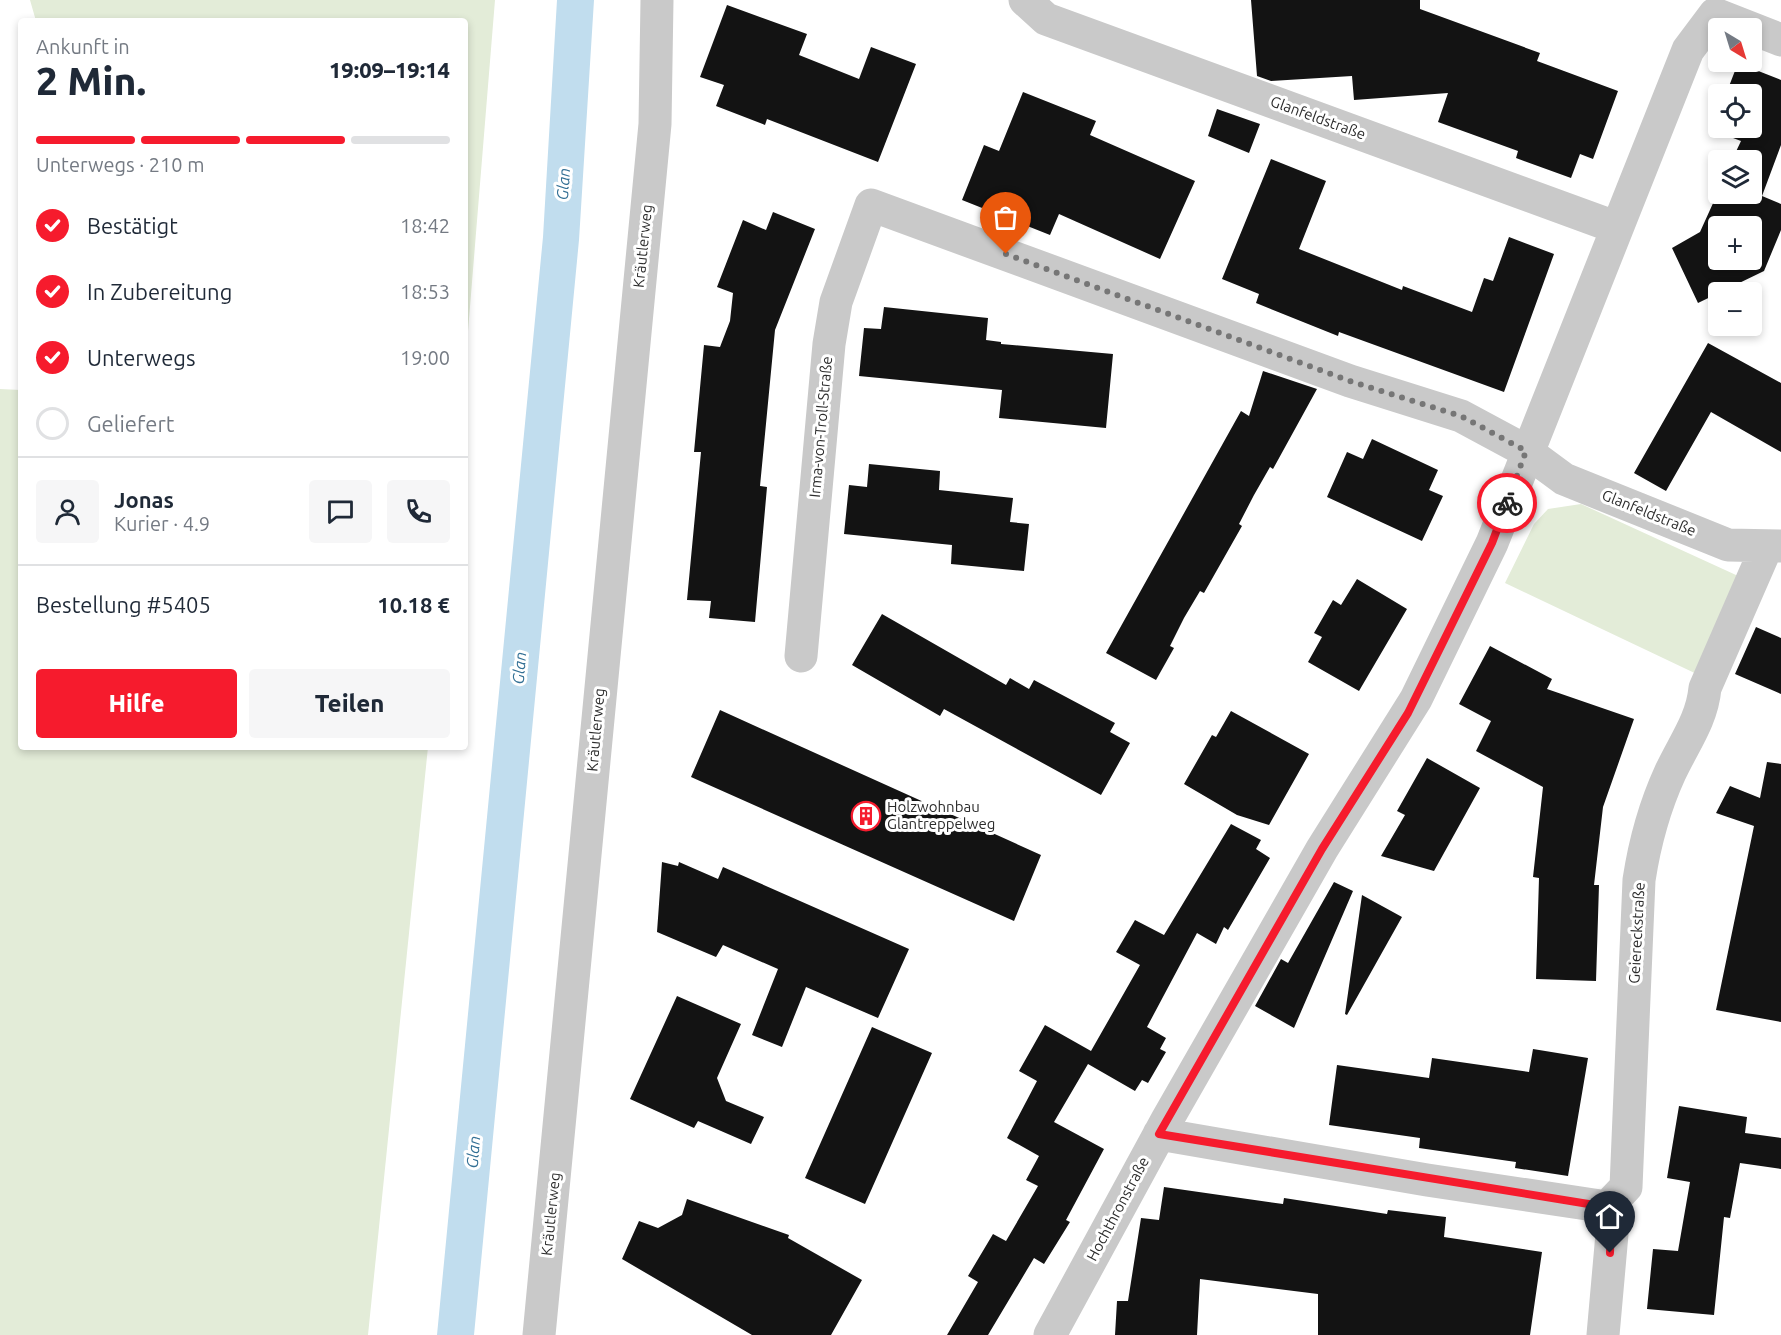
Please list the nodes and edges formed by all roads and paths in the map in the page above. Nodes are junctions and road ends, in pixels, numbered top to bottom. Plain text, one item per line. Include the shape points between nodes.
1 (657, 0) edge
2 (1025, 0) edge
3 (1781, 40) edge
4 (871, 205) joint
5 (1615, 227) junction
6 (1526, 451) junction
7 (1773, 547) edge
8 (801, 656) dead end
9 (1159, 1134) junction
10 (1607, 1207) junction
11 (539, 1335) edge
12 (1050, 1335) edge
13 (1603, 1335) edge

1 - 11 street, Kräutlerweg via 655,124
2 - 5 street, Glanfeldstraße via 1046,19
3 - 5 street via 1715,14 1688,50
4 - 6 street, Glanfeldstraße via 1350,381 1461,416
4 - 8 street, Irma-von-Troll-Straße via 836,302 829,344
5 - 6 street
6 - 7 street, Glanfeldstraße via 1564,479 1728,544
6 - 9 street, Hochthronstraße via 1492,543 1412,706 1322,849
7 - 10 street, Geiereckstraße via 1705,688 1703,709 1671,773 1645,840 1626,1186
9 - 10 street
9 - 12 street, Hochthronstraße
10 - 13 street via 1612,1234

